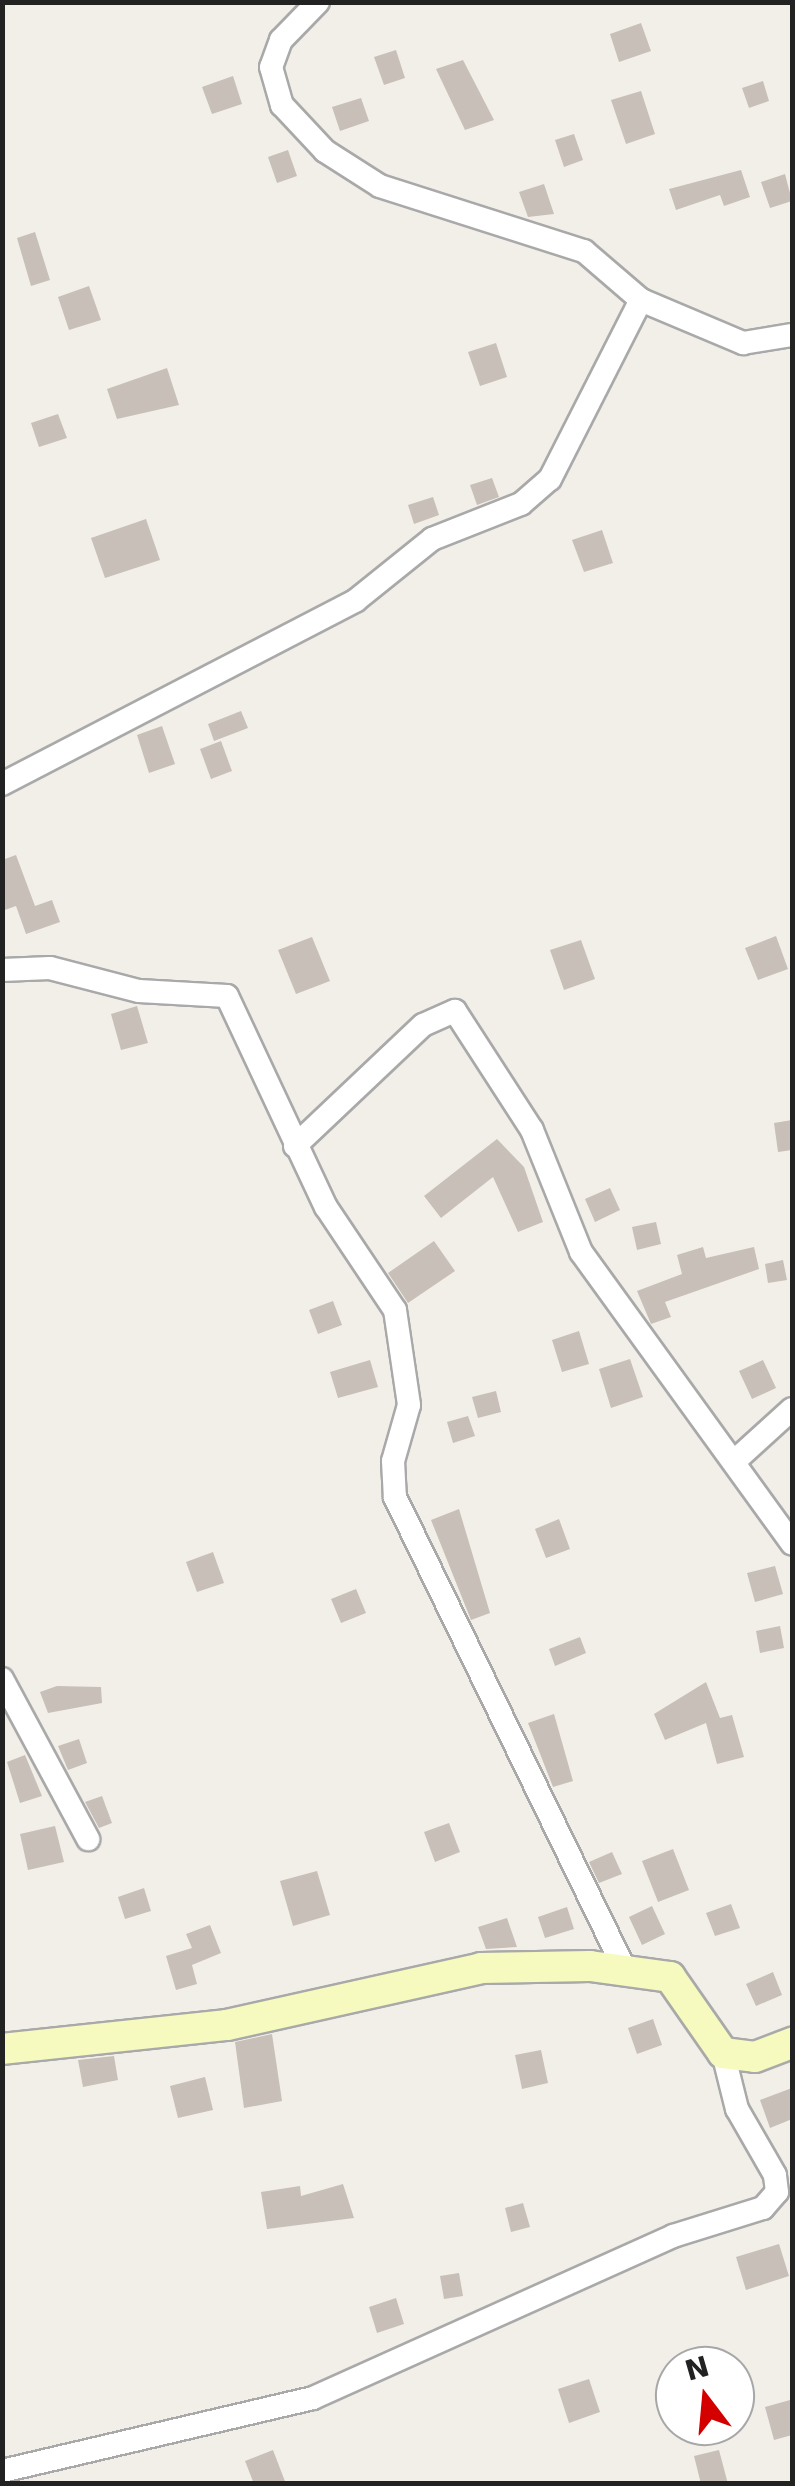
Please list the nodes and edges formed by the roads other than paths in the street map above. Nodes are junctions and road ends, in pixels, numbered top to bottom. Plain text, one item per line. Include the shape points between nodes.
1 (318, 2) edge
2 (641, 300) junction
3 (792, 334) edge
4 (2, 784) edge
5 (2, 970) edge
6 (294, 1146) junction
7 (792, 1409) edge
8 (738, 1458) junction
9 (792, 1544) edge
10 (2, 1679) edge
11 (88, 1839) dead end
12 (623, 1966) junction
13 (792, 2042) edge
14 (2, 2049) edge
15 (723, 2054) junction
16 (2, 2471) edge

1 - 2 street via 281,40 271,67 282,105 325,150 380,186 584,252
2 - 3 street via 743,343
2 - 4 street via 550,478 522,504 432,538 356,601
5 - 6 street via 50,968 139,991 228,996
6 - 8 street via 423,1025 455,1011 532,1130 581,1252
6 - 12 street via 395,1310 409,1405 393,1461 394,1497
7 - 8 street
8 - 9 street
10 - 11 street
12 - 14 street via 480,1968 227,2024
12 - 15 street via 670,1977
13 - 15 street via 755,2058
15 - 16 street via 737,2109 775,2174 777,2192 763,2208 673,2236 313,2398

